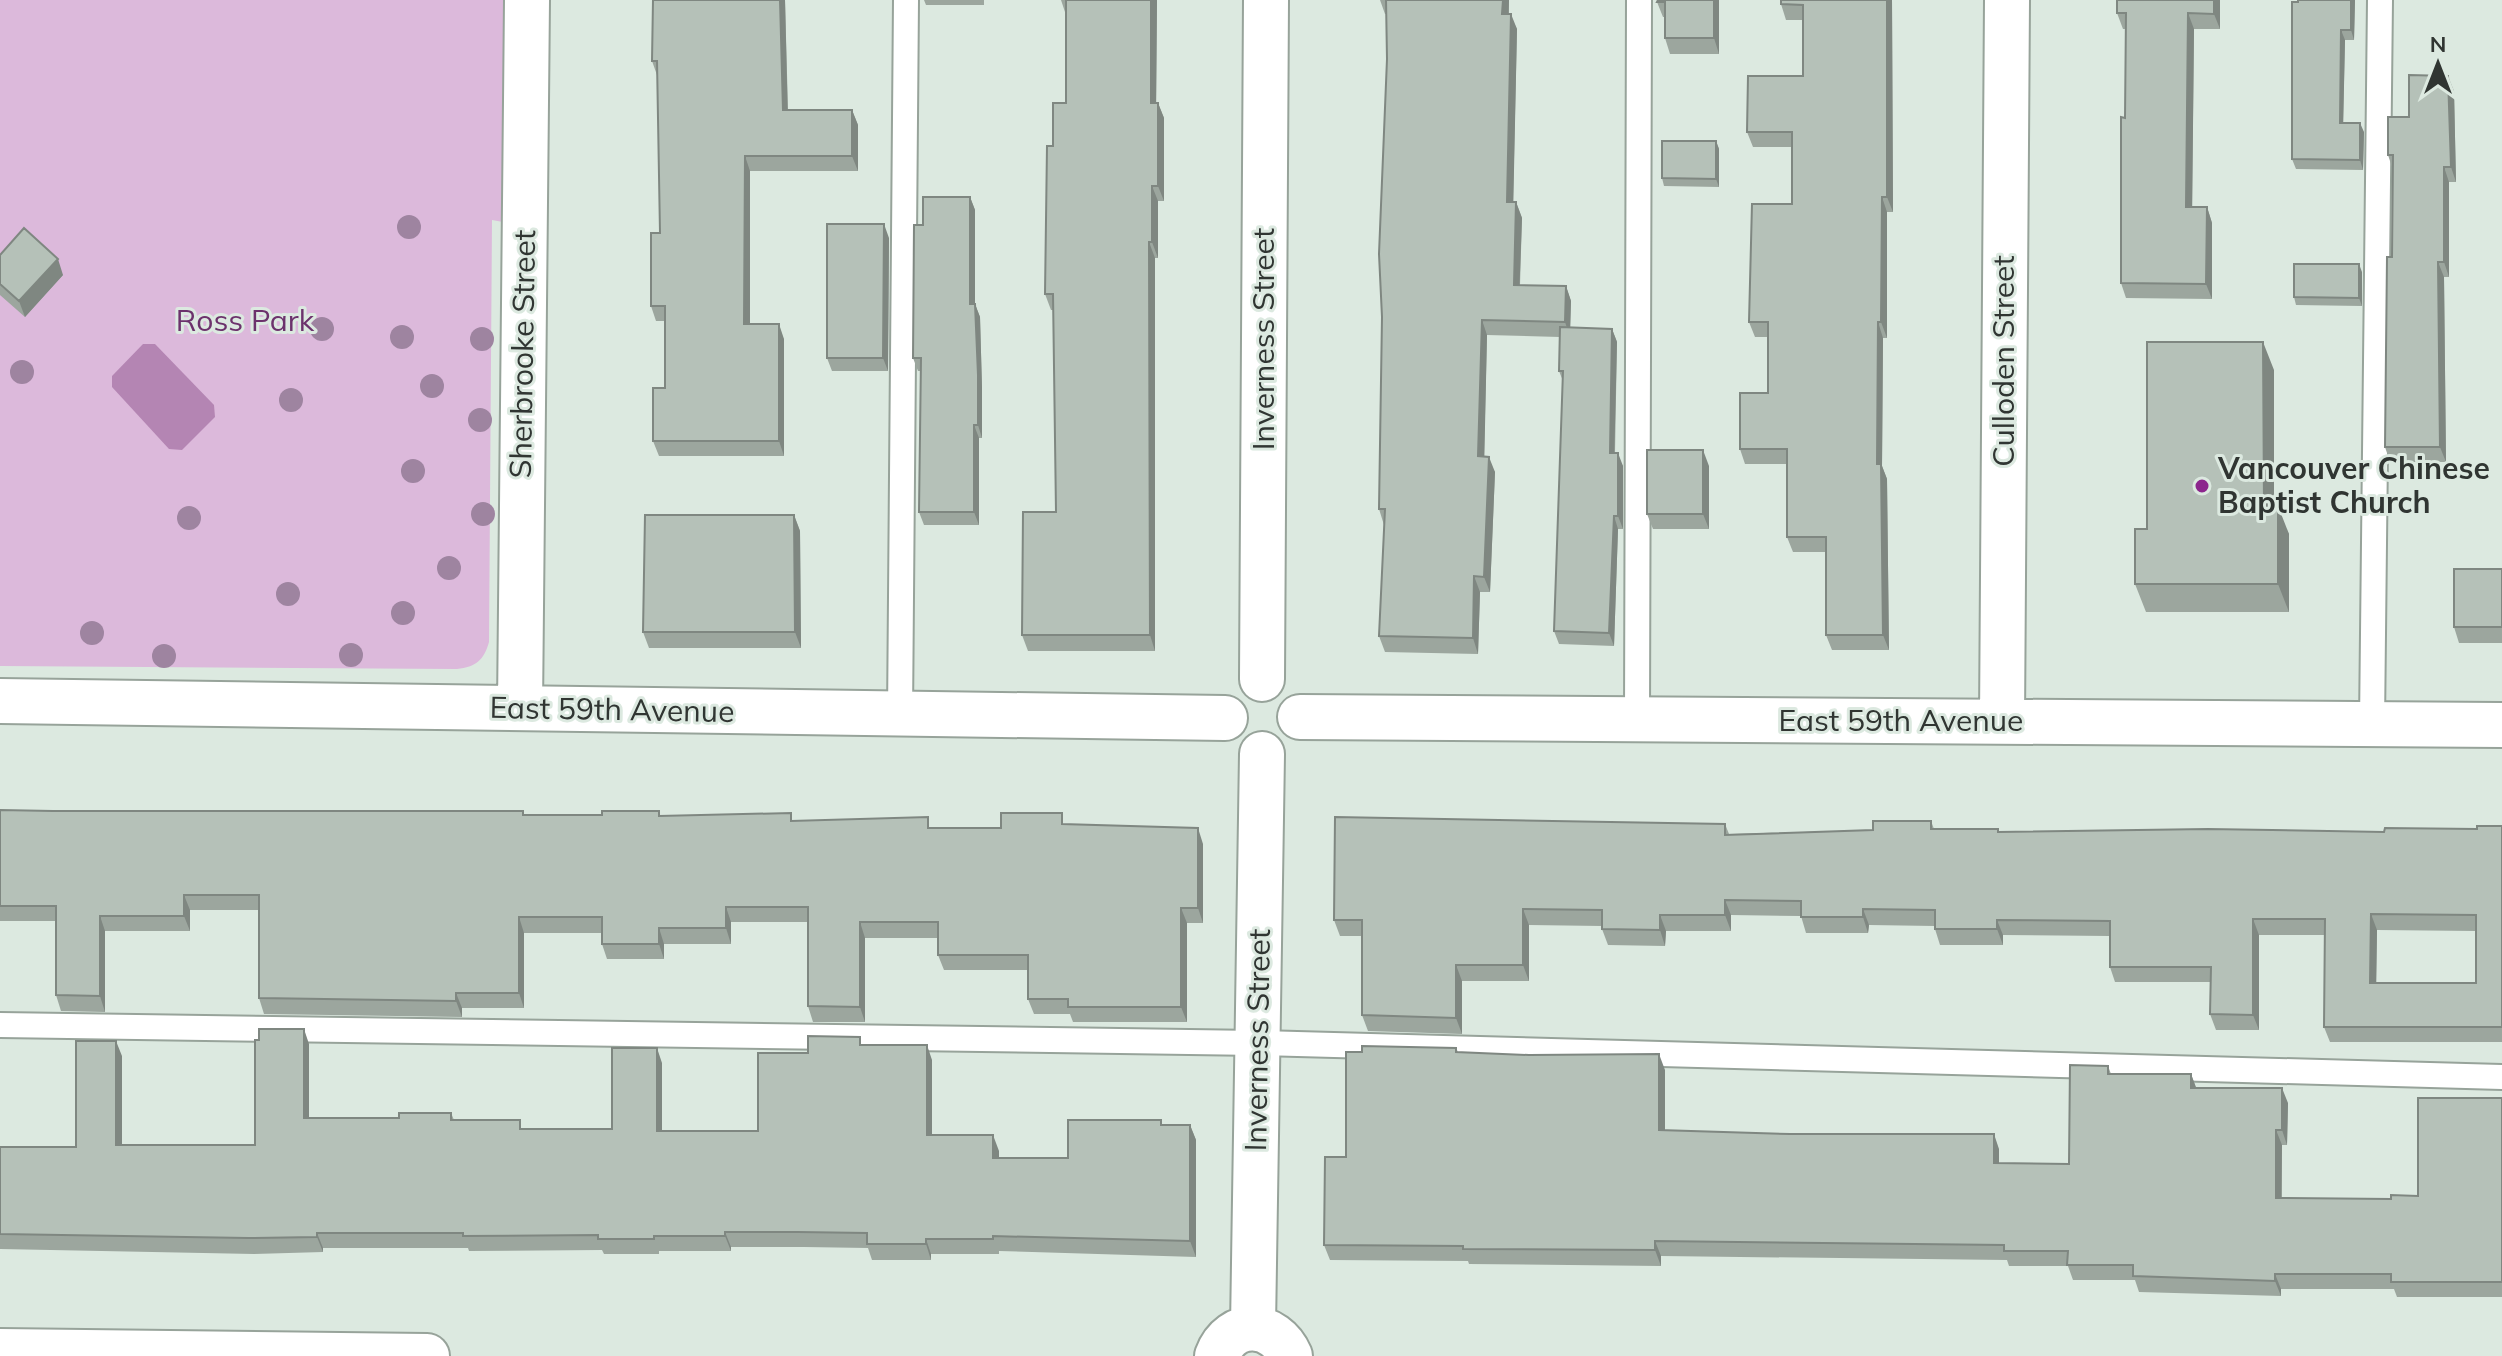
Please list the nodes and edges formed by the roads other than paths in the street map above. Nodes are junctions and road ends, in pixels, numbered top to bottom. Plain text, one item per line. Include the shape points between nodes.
1 (527, 0) edge
2 (906, 0) edge
3 (1266, 0) edge
4 (1639, 0) edge
5 (2007, 0) edge
6 (2380, 0) edge
7 (1262, 679) junction
8 (0, 701) edge
9 (520, 708) junction
10 (900, 716) junction
11 (1300, 717) junction
12 (1225, 718) junction
13 (1637, 719) junction
14 (2002, 721) junction
15 (2372, 724) junction
16 (2502, 725) edge
17 (1262, 754) junction
18 (0, 1025) edge
19 (1258, 1043) junction
20 (2502, 1077) edge
21 (1253, 1327) junction
22 (0, 1351) edge
23 (427, 1356) edge
24 (1217, 1356) edge
25 (1290, 1356) edge

1 - 9 street, Sherbrooke Street
2 - 10 lane
3 - 7 street, Inverness Street
4 - 13 lane
5 - 14 street, Culloden Street
6 - 15 lane
7 - 11 street via 1284,686
7 - 12 street via 1231,695
8 - 9 street, East 59th Avenue
9 - 10 street, East 59th Avenue
10 - 12 street, East 59th Avenue
11 - 13 street, East 59th Avenue
11 - 17 street via 1292,739
12 - 17 street via 1240,747
13 - 14 street, East 59th Avenue
14 - 15 street, East 59th Avenue
15 - 16 street, East 59th Avenue
17 - 19 street, Inverness Street
18 - 19 lane
19 - 20 lane
19 - 21 street, Inverness Street
21 - 24 street via 1231,1335
21 - 25 street via 1276,1335
22 - 23 street

